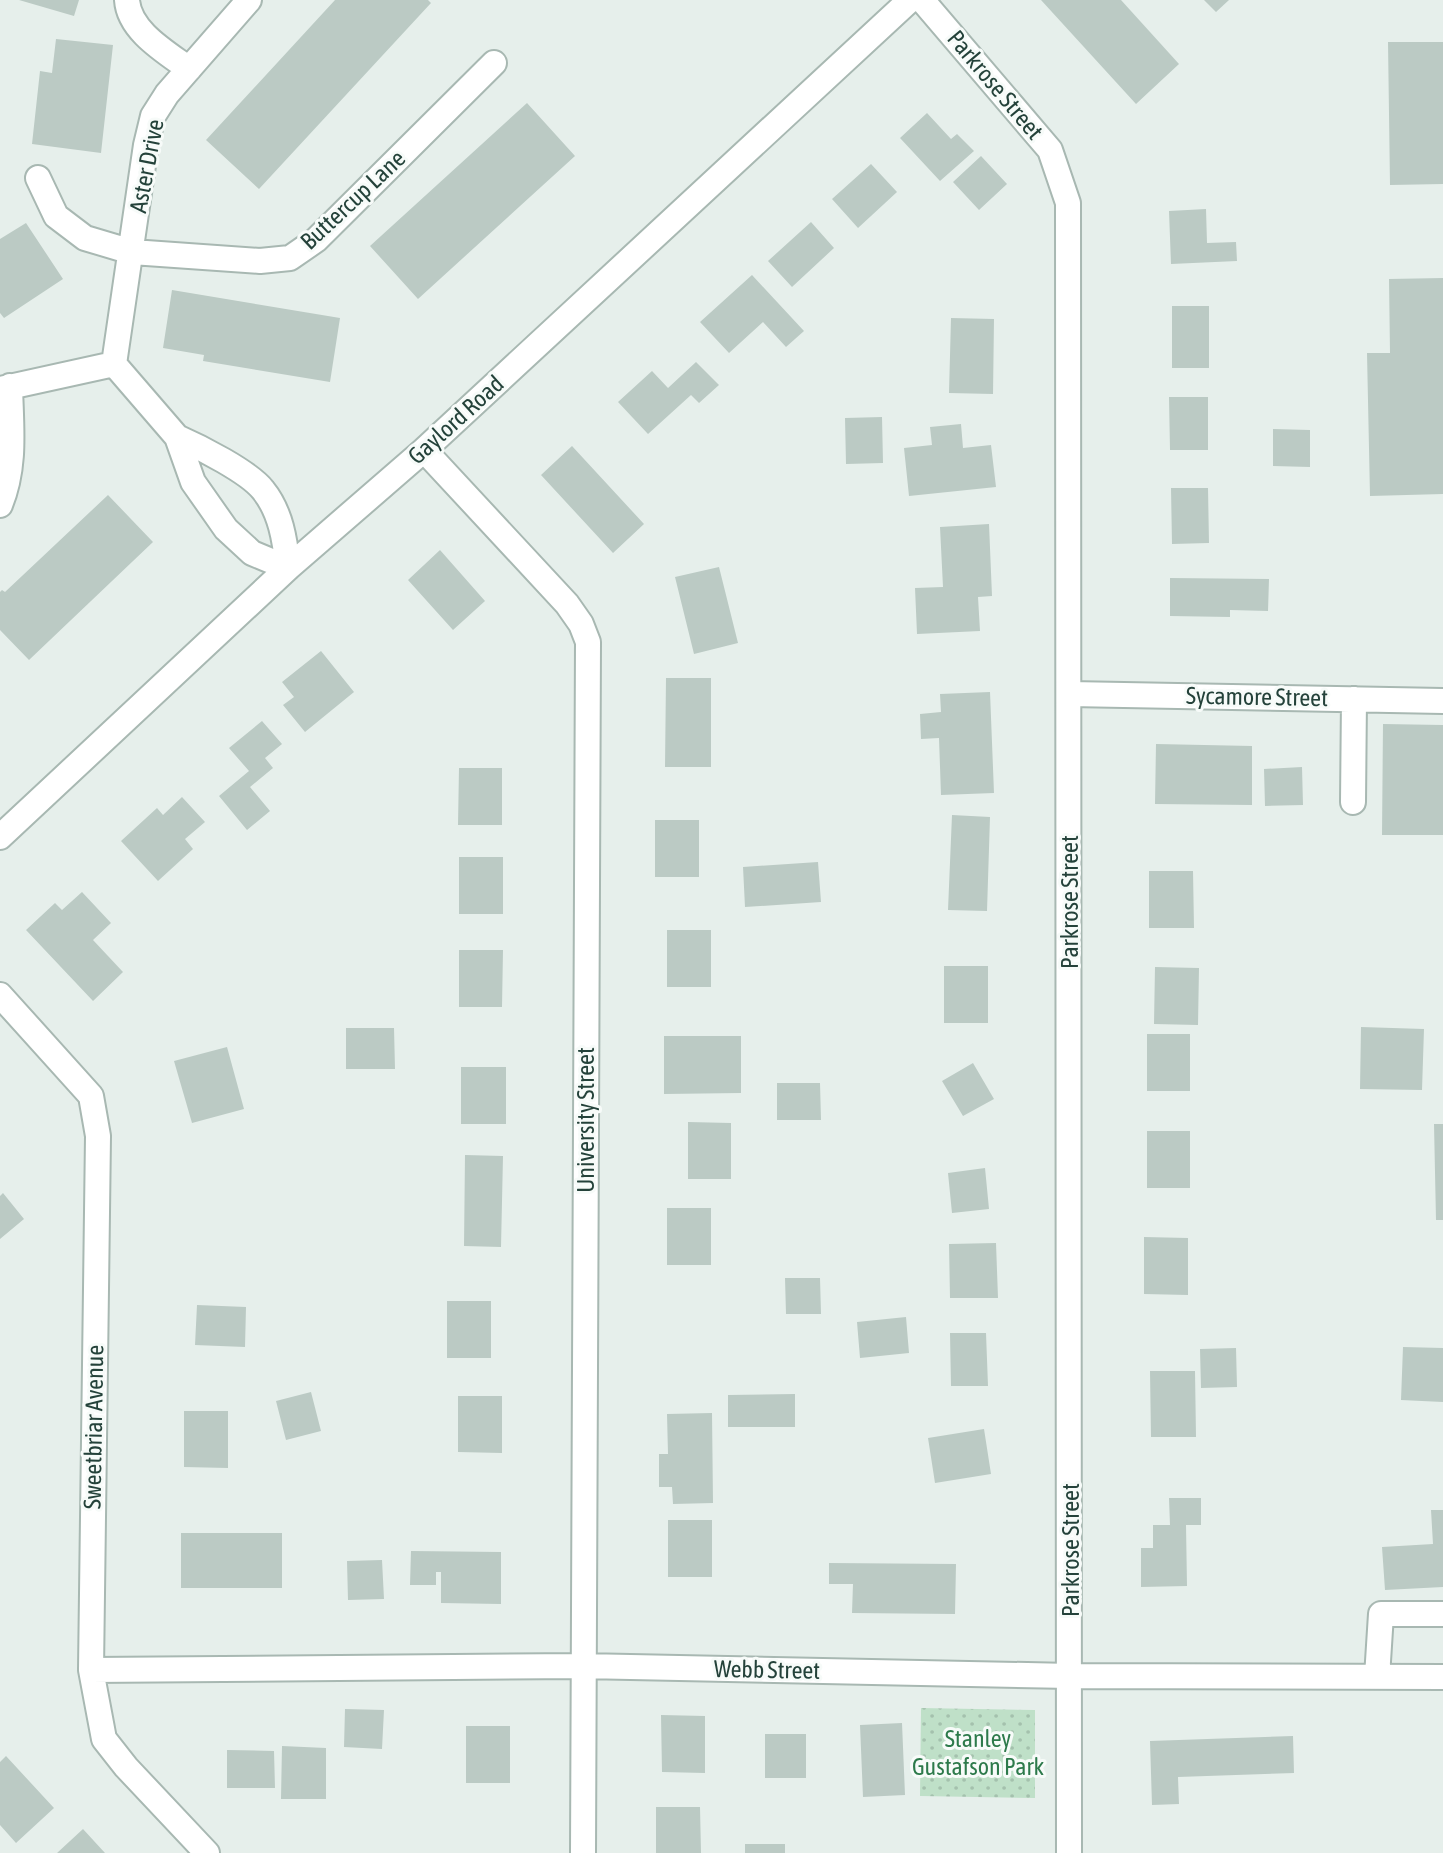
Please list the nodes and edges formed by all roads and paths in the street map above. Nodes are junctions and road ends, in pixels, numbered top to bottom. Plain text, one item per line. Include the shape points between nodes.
1 (127, 0) edge
2 (249, 0) edge
3 (910, 0) edge
4 (922, 0) edge
5 (494, 63) dead end
6 (189, 69) junction
7 (38, 178) dead end
8 (132, 252) junction
9 (114, 364) junction
10 (5, 387) edge
11 (177, 437) junction
12 (424, 450) junction
13 (0, 505) edge
14 (288, 568) junction
15 (1070, 694) junction
16 (1354, 699) junction
17 (1443, 701) edge
18 (1353, 802) dead end
19 (0, 837) edge
20 (0, 995) edge
21 (1443, 1614) edge
22 (582, 1666) junction
23 (91, 1670) junction
24 (1071, 1676) junction
25 (1377, 1677) junction
26 (1443, 1677) edge
27 (207, 1853) edge
28 (583, 1853) edge
29 (1069, 1853) edge

1 - 6 street via 128,11 144,33
2 - 6 street, Aster Drive
3 - 12 street, Gaylord Road
4 - 15 street, Parkrose Street via 1050,150 1068,203
5 - 8 street, Buttercup Lane via 316,240 290,258 260,261
6 - 8 street, Aster Drive via 153,116
7 - 8 street, Buttercup Lane via 56,216 85,238
8 - 9 street, Aster Drive
9 - 10 street
9 - 11 street
10 - 13 street via 12,443 9,482
11 - 14 street via 193,482 226,529 252,553
11 - 14 street via 211,452 263,489 284,532
12 - 14 street, Gaylord Road
12 - 22 street, University Street via 567,604 588,642
14 - 19 street, Gaylord Road
15 - 16 street, Sycamore Street
15 - 24 street, Parkrose Street
16 - 17 street, Sycamore Street
16 - 18 street
20 - 23 street, Sweetbriar Avenue via 91,1096 98,1136
21 - 25 street via 1381,1614
22 - 23 street, Webb Street
22 - 24 street, Webb Street
22 - 28 street, University Street
23 - 27 street, Sweetbriar Avenue via 104,1739
24 - 25 street, Webb Street
24 - 29 street, Parkrose Street
25 - 26 street, Webb Street

